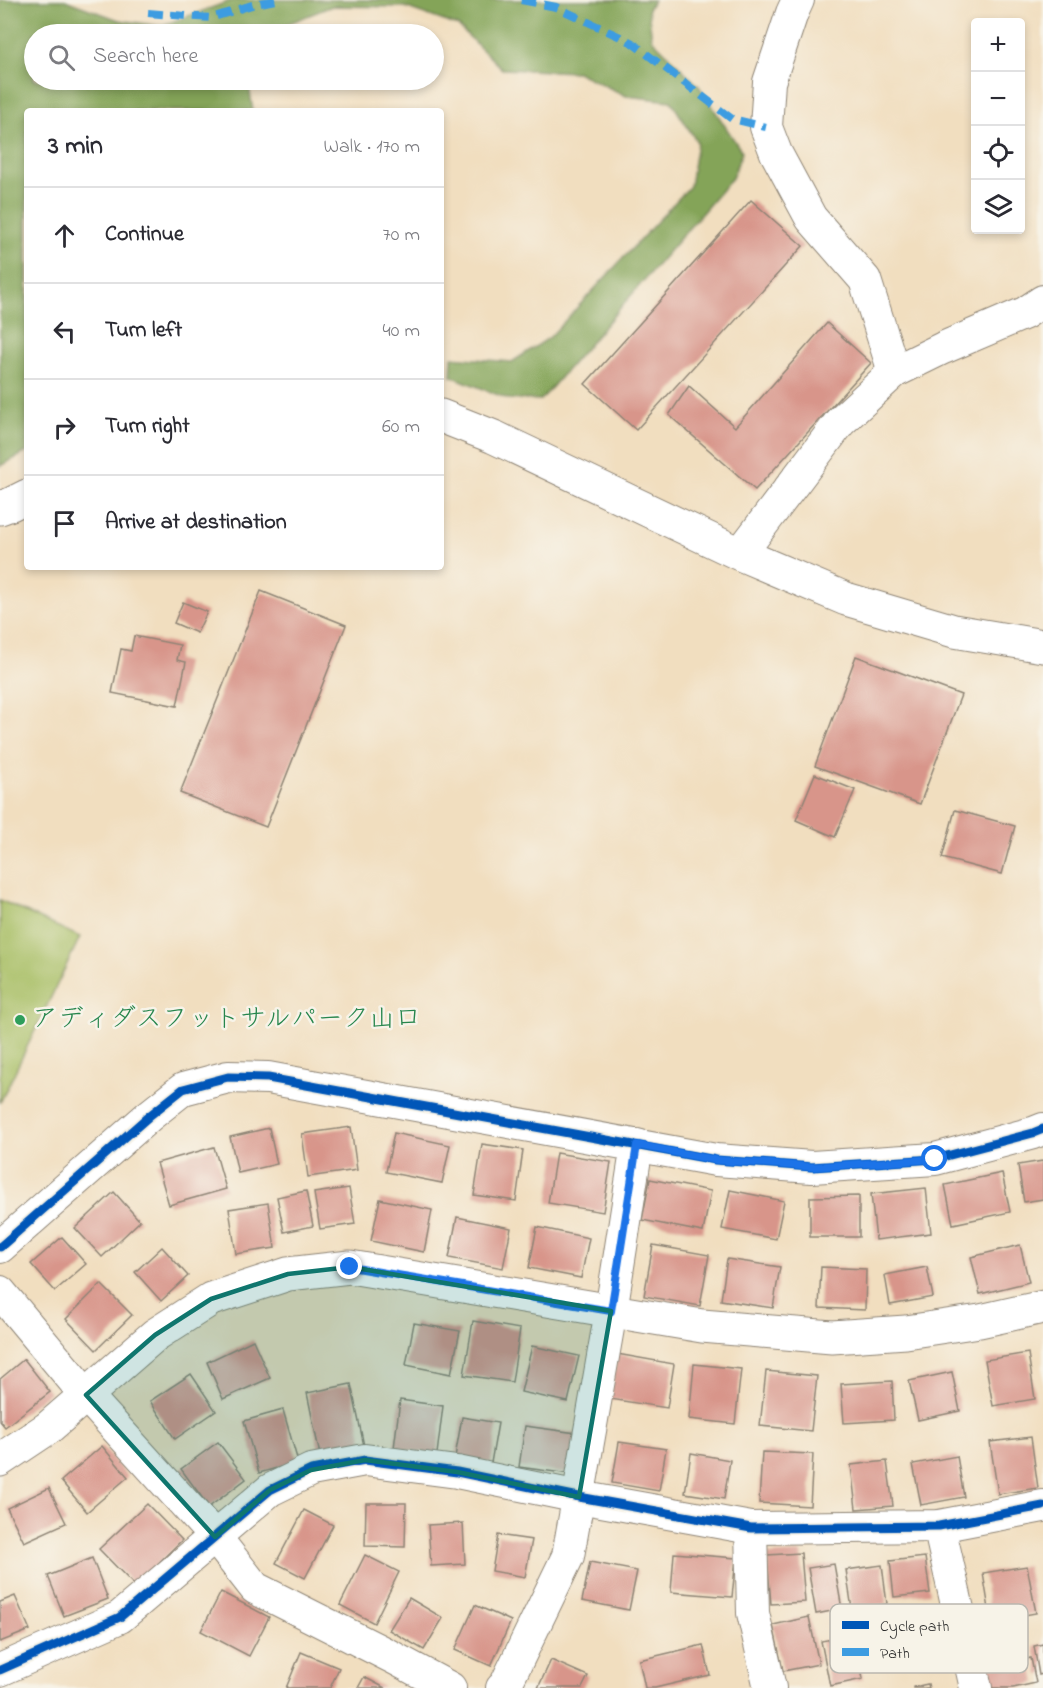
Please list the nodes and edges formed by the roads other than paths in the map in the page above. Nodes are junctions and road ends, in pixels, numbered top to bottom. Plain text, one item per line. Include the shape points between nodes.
1 (798, 0) edge
2 (1043, 301) edge
3 (894, 372) junction
4 (444, 417) edge
5 (24, 498) edge
6 (0, 508) edge
7 (740, 554) junction
8 (1043, 646) edge
9 (1043, 1129) edge
10 (637, 1145) junction
11 (0, 1247) edge
12 (0, 1292) edge
13 (1043, 1307) edge
14 (611, 1311) junction
15 (86, 1395) junction
16 (0, 1460) edge
17 (579, 1497) junction
18 (1043, 1506) edge
19 (939, 1526) junction
20 (751, 1528) junction
21 (215, 1537) junction
22 (957, 1604) edge
23 (0, 1670) edge
24 (973, 1673) edge
25 (450, 1688) edge
26 (502, 1688) edge
27 (770, 1688) edge
28 (976, 1688) edge

1 - 3 street via 770,82 766,127 811,218 865,280
2 - 3 street via 1025,313
3 - 7 street via 840,422
4 - 7 street via 494,436
5 - 6 street
7 - 8 street via 857,602 954,631
9 - 10 street via 935,1159 812,1167 716,1160
10 - 11 street via 268,1078 228,1077 183,1089
10 - 14 street
12 - 15 street
13 - 14 street via 980,1322 832,1337 702,1326
14 - 15 street via 350,1267 288,1274 211,1299 155,1335
14 - 17 street
15 - 16 street via 48,1428
15 - 21 street
17 - 20 street
17 - 21 street via 457,1472 365,1460 311,1470 270,1490
17 - 26 street via 568,1556
18 - 19 street
19 - 20 street
19 - 22 street
20 - 27 street via 753,1613
21 - 23 street via 120,1617
21 - 25 street via 255,1588
24 - 28 street

